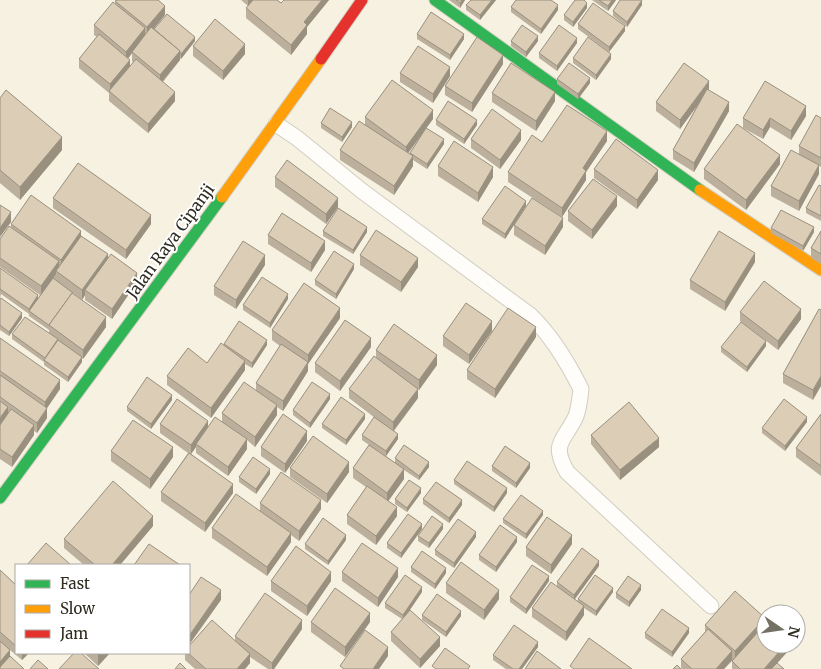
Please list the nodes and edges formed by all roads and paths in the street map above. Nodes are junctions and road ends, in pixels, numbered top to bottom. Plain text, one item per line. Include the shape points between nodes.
1 (362, 0) edge
2 (435, 0) edge
3 (276, 124) junction
4 (821, 270) edge
5 (0, 498) edge
6 (711, 606) dead end

1 - 3 main road, Jalan Raya Cipanji
2 - 4 main road via 702,192
3 - 5 main road, Jalan Raya Cipanji
3 - 6 lane via 542,326 561,351 581,389 576,416 559,441 560,460 567,472

